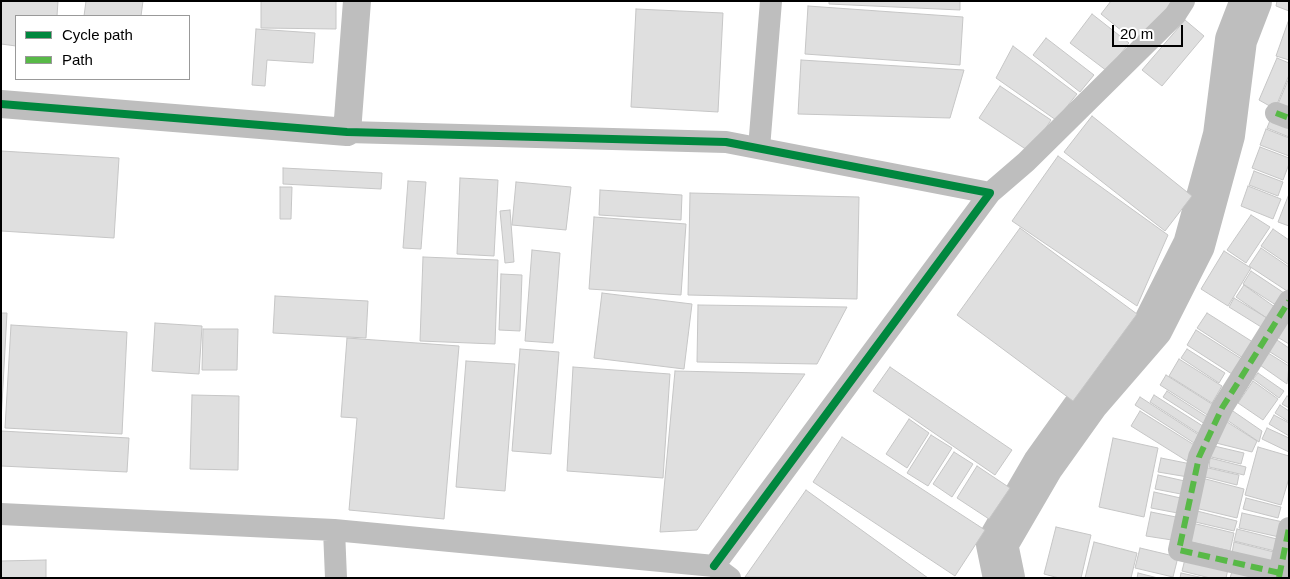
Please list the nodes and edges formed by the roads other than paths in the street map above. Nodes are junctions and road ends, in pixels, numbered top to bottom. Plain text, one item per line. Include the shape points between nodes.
1 (357, 1) edge
2 (771, 1) edge
3 (1184, 1) edge
4 (1, 104) edge
5 (347, 132) junction
6 (759, 148) junction
7 (990, 193) junction
8 (1289, 301) edge
9 (1, 514) edge
10 (1289, 528) edge
11 (334, 530) junction
12 (687, 571) edge
13 (722, 572) edge
14 (1279, 575) edge
15 (336, 578) edge

1 - 5 street
2 - 6 street
3 - 7 street via 1174,15 1033,156
4 - 5 street
5 - 6 street via 726,142
6 - 7 street
7 - 13 street
8 - 14 street via 1222,408 1199,457 1179,550
9 - 11 street
10 - 14 street
11 - 12 street
11 - 15 street
12 - 13 street

